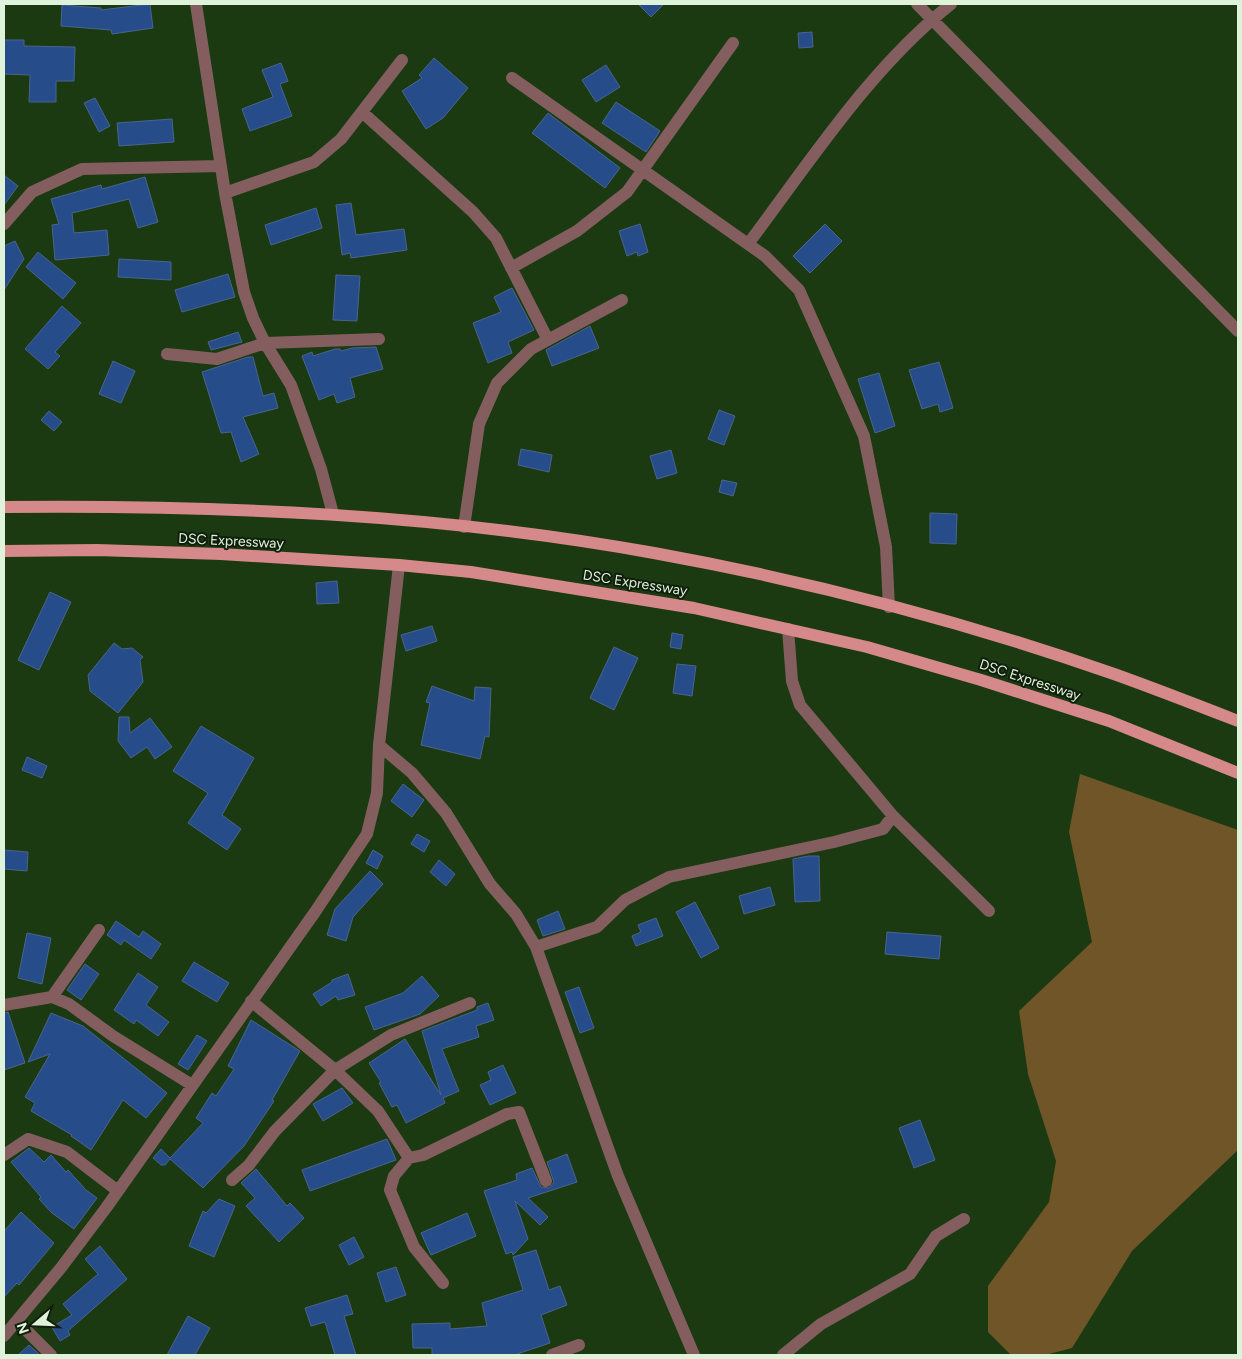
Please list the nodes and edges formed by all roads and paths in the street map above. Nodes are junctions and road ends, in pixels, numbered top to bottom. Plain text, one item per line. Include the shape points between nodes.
1 (196, 4) edge
2 (917, 4) edge
3 (951, 4) edge
4 (932, 19) junction
5 (733, 43) dead end
6 (402, 60) dead end
7 (512, 78) dead end
8 (362, 112) junction
9 (221, 166) junction
10 (644, 171) junction
11 (225, 192) junction
12 (4, 224) edge
13 (748, 244) junction
14 (511, 268) junction
15 (622, 300) dead end
16 (1238, 331) edge
17 (378, 339) dead end
18 (548, 340) junction
19 (265, 343) junction
20 (166, 354) dead end
21 (4, 507) edge
22 (333, 514) junction
23 (464, 527) junction
24 (4, 550) edge
25 (398, 565) junction
26 (889, 607) junction
27 (788, 629) junction
28 (1238, 721) edge
29 (379, 745) junction
30 (1238, 773) edge
31 (893, 816) junction
32 (989, 911) dead end
33 (99, 930) dead end
34 (536, 947) junction
35 (52, 997) junction
36 (251, 1001) junction
37 (470, 1003) dead end
38 (4, 1005) edge
39 (335, 1070) junction
40 (192, 1085) junction
41 (4, 1155) edge
42 (410, 1158) junction
43 (232, 1180) dead end
44 (546, 1181) dead end
45 (118, 1191) junction
46 (964, 1219) dead end
47 (443, 1283) dead end
48 (17, 1321) junction
49 (4, 1336) edge
50 (579, 1345) dead end
51 (51, 1355) edge
52 (552, 1355) edge
53 (694, 1355) edge
54 (783, 1355) edge

1 - 9 street
2 - 4 street
3 - 4 street
4 - 13 street via 862,93
4 - 16 street
5 - 10 street
6 - 8 street
7 - 10 street
8 - 11 street via 341,139 314,162
8 - 14 street via 473,212 496,238
9 - 11 street
9 - 12 street via 82,169 32,192
10 - 13 street
10 - 14 street via 627,192 577,231
11 - 19 street via 244,292
13 - 26 street via 799,290 864,436 886,548
14 - 18 street
15 - 18 street
17 - 19 street
18 - 23 street via 530,349 497,383 479,424
19 - 20 street via 217,359
19 - 22 street via 292,385
21 - 22 main road via 134,506
22 - 23 main road
23 - 26 main road via 652,553 802,584
24 - 25 main road, DSC Expressway via 222,554
25 - 27 main road, DSC Expressway via 471,572 609,594 694,608
25 - 29 street
26 - 28 main road via 1113,674
27 - 30 main road, DSC Expressway via 867,647 1046,700 1109,721
27 - 31 street via 792,681 800,705
29 - 34 street via 412,774 446,813 490,884 516,914
29 - 36 street via 377,792 368,834
31 - 32 street
31 - 34 street via 883,829 669,877 625,900 597,927
33 - 35 street
34 - 53 street via 618,1176
35 - 38 street
35 - 40 street via 81,1011 113,1036
36 - 39 street
36 - 40 street
37 - 39 street via 391,1035
39 - 42 street via 378,1111
39 - 43 street
40 - 45 street
41 - 45 street via 28,1139 67,1152
42 - 44 street via 518,1112
42 - 47 street via 394,1176 390,1190 414,1247
45 - 48 street
46 - 54 street via 936,1236 910,1274 821,1324
48 - 49 street
48 - 51 street
50 - 52 street

